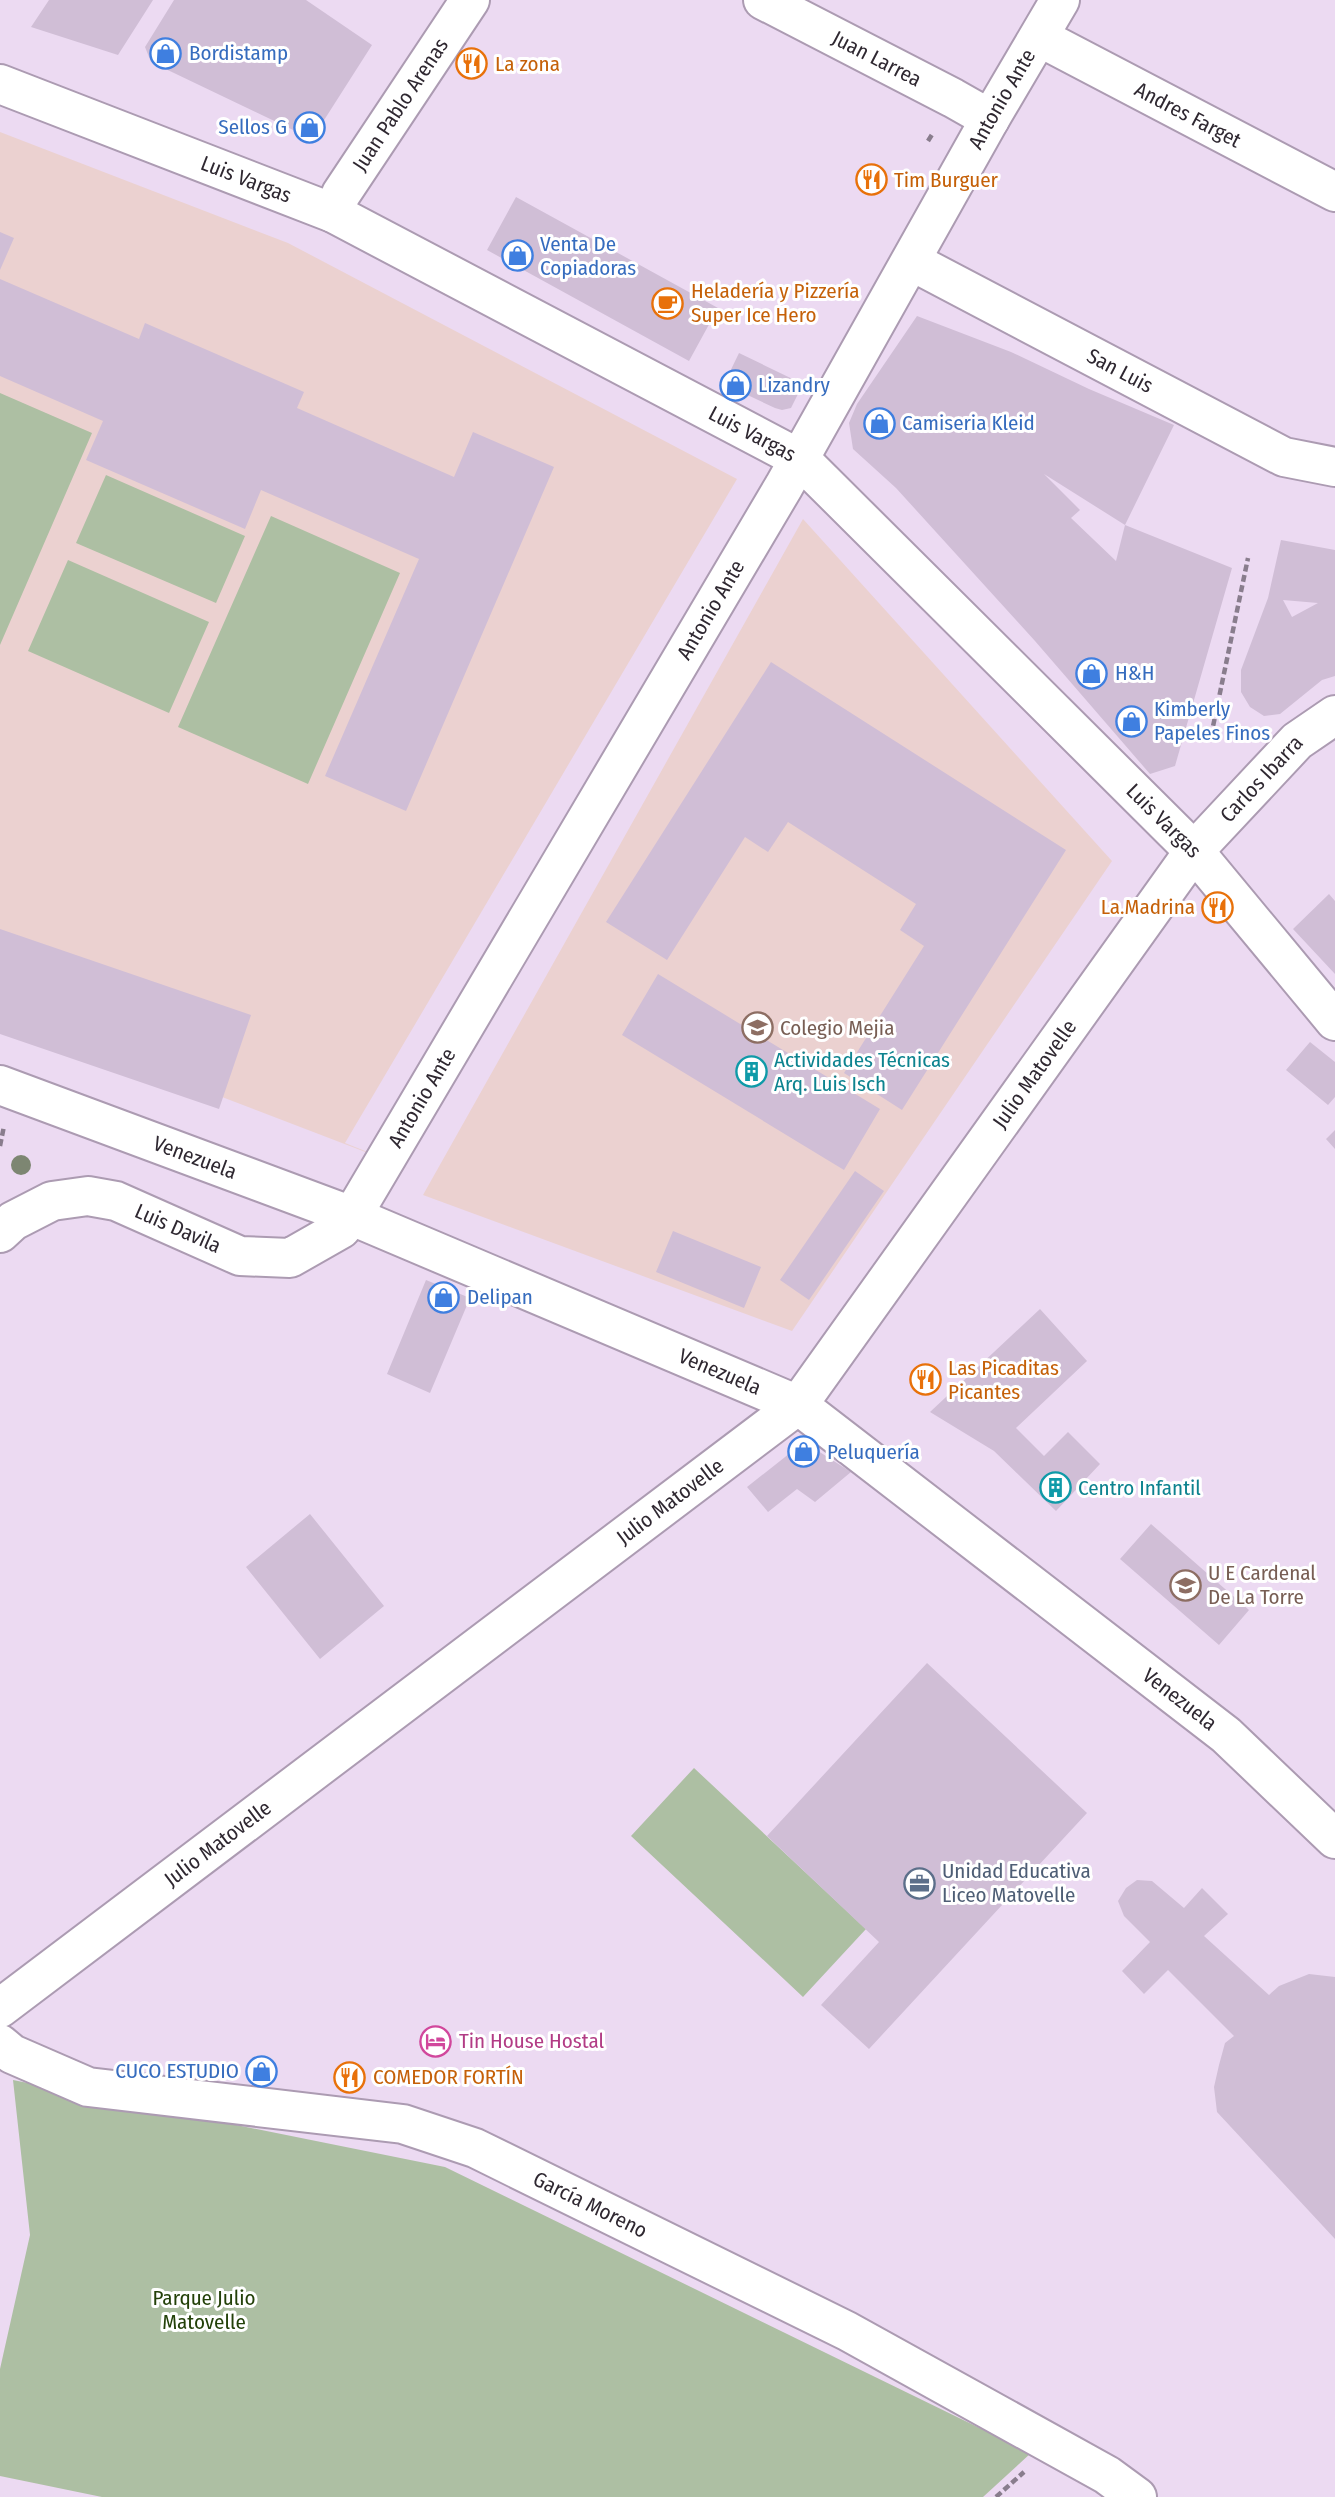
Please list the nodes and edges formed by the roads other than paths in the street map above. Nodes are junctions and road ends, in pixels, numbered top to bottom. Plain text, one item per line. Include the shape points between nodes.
1 (470, 0) edge
2 (763, 0) edge
3 (1060, 0) edge
4 (1039, 37) junction
5 (0, 84) edge
6 (989, 119) junction
7 (1335, 192) edge
8 (333, 213) junction
9 (911, 261) junction
10 (800, 459) junction
11 (1335, 467) edge
12 (1335, 715) edge
13 (1194, 851) junction
14 (1335, 1021) edge
15 (0, 1085) edge
16 (352, 1216) junction
17 (0, 1233) edge
18 (798, 1405) junction
19 (1335, 1839) edge
20 (0, 2008) edge
21 (0, 2044) edge
22 (1137, 2497) edge

1 - 8 street, Juan Pablo Arenas via 341,194
2 - 6 street, Juan Larrea
3 - 4 street, Antonio Ante
4 - 6 street, Antonio Ante
4 - 7 street, Andres Farget
5 - 8 street, Luis Vargas
6 - 9 street, Antonio Ante
8 - 10 street, Luis Vargas
9 - 10 street, Antonio Ante
9 - 11 street, San Luis via 1284,457
10 - 13 street, Luis Vargas
10 - 16 street, Antonio Ante
12 - 13 street, Carlos Ibarra via 1297,741
13 - 14 street, Luis Vargas
13 - 18 street, Julio Matovelle
15 - 16 street, Venezuela
16 - 17 street, Luis Davila via 341,1229 290,1258 240,1256 116,1201 88,1196 52,1201
16 - 18 street, Venezuela
18 - 19 street, Venezuela via 1226,1735
18 - 20 street, Julio Matovelle
21 - 22 street, García Moreno via 12,2054 88,2087 403,2124 475,2147 847,2331

